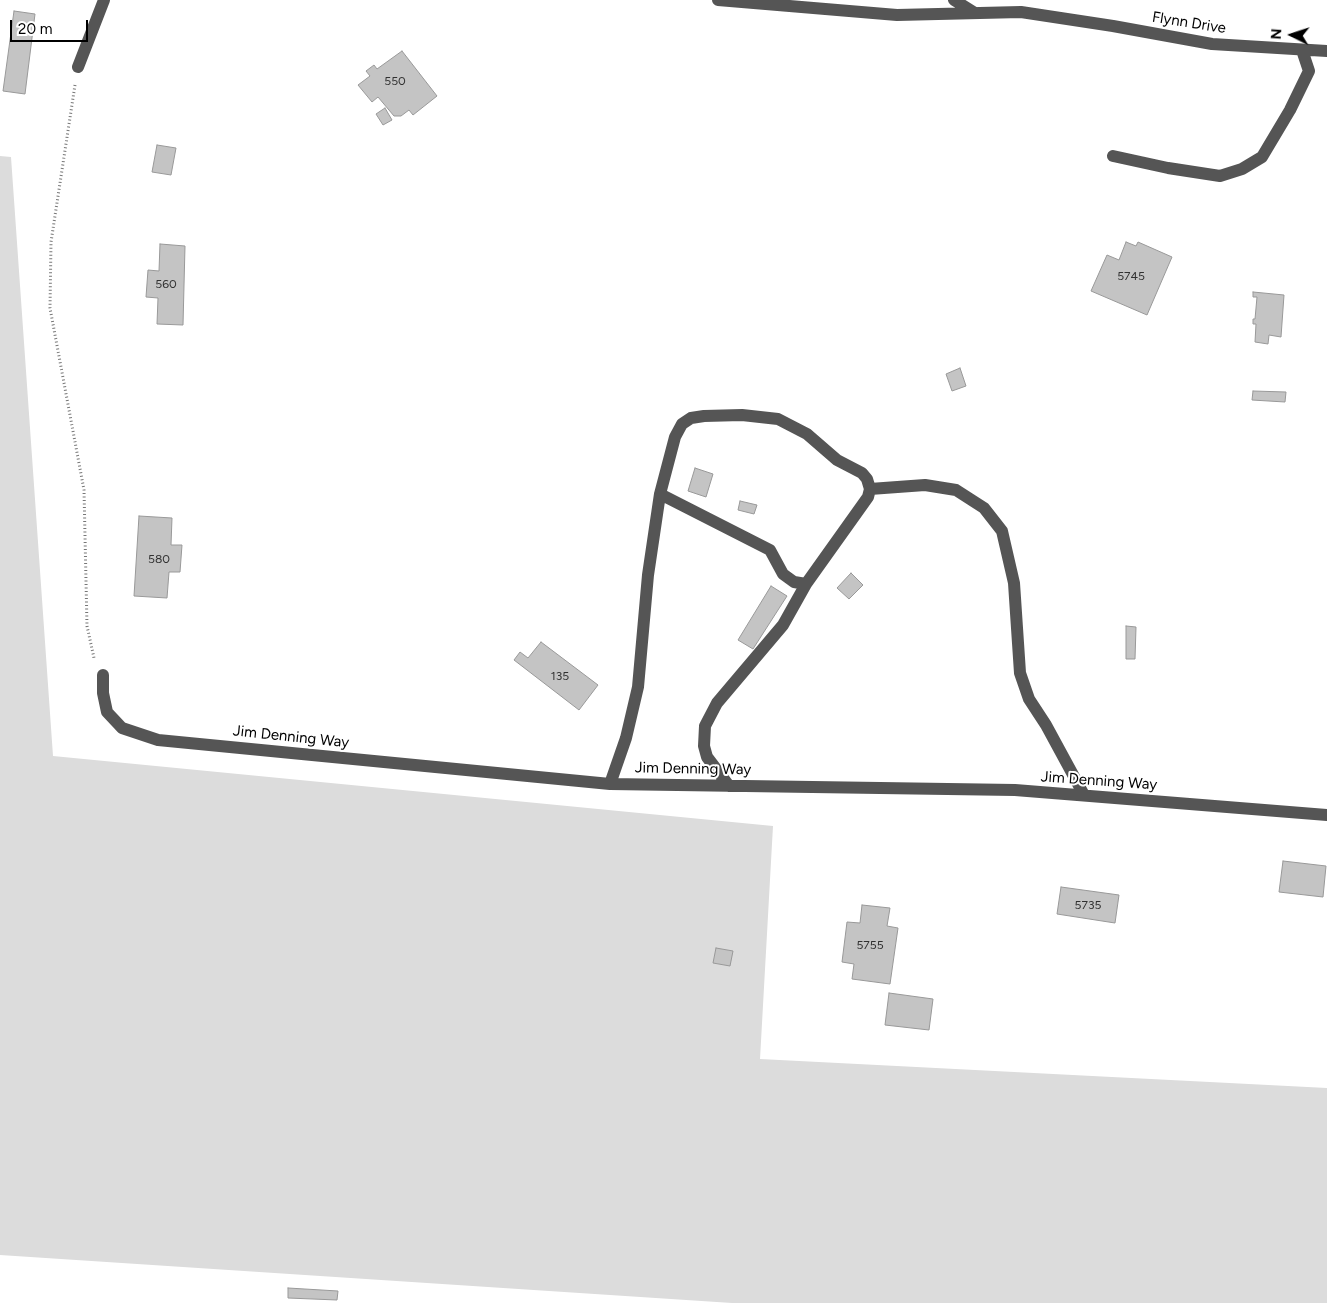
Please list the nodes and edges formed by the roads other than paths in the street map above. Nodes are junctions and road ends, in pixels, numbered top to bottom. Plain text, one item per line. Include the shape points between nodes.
1 (104, 0) edge
2 (718, 0) edge
3 (954, 0) edge
4 (975, 13) junction
5 (1302, 50) junction
6 (1327, 51) edge
7 (78, 67) road end
8 (1114, 156) dead end
9 (870, 489) junction
10 (660, 494) junction
11 (806, 584) junction
12 (103, 675) road end
13 (610, 784) junction
14 (729, 786) junction
15 (1084, 795) junction
16 (1327, 815) edge

1 - 7 street
2 - 4 street, Flynn Drive via 896,15
3 - 4 street
4 - 5 street, Flynn Drive via 1021,12 1212,44
5 - 6 street, Flynn Drive
5 - 8 street via 1309,71 1290,110 1262,157 1242,169 1220,176
9 - 10 street via 862,473 837,460 807,434 778,419 742,415 704,416 691,418 682,424
9 - 11 street via 868,497
9 - 15 street via 925,485 956,490 984,508 1002,531 1014,583 1020,673 1029,699
10 - 11 street via 770,550 783,574 794,582
10 - 13 street via 646,594 638,687 626,738
11 - 14 street via 783,625 717,703 705,726 707,756
12 - 13 street, Jim Denning Way via 108,712 122,728 158,740
13 - 14 street, Jim Denning Way
14 - 15 street, Jim Denning Way via 1015,790
15 - 16 street, Jim Denning Way

